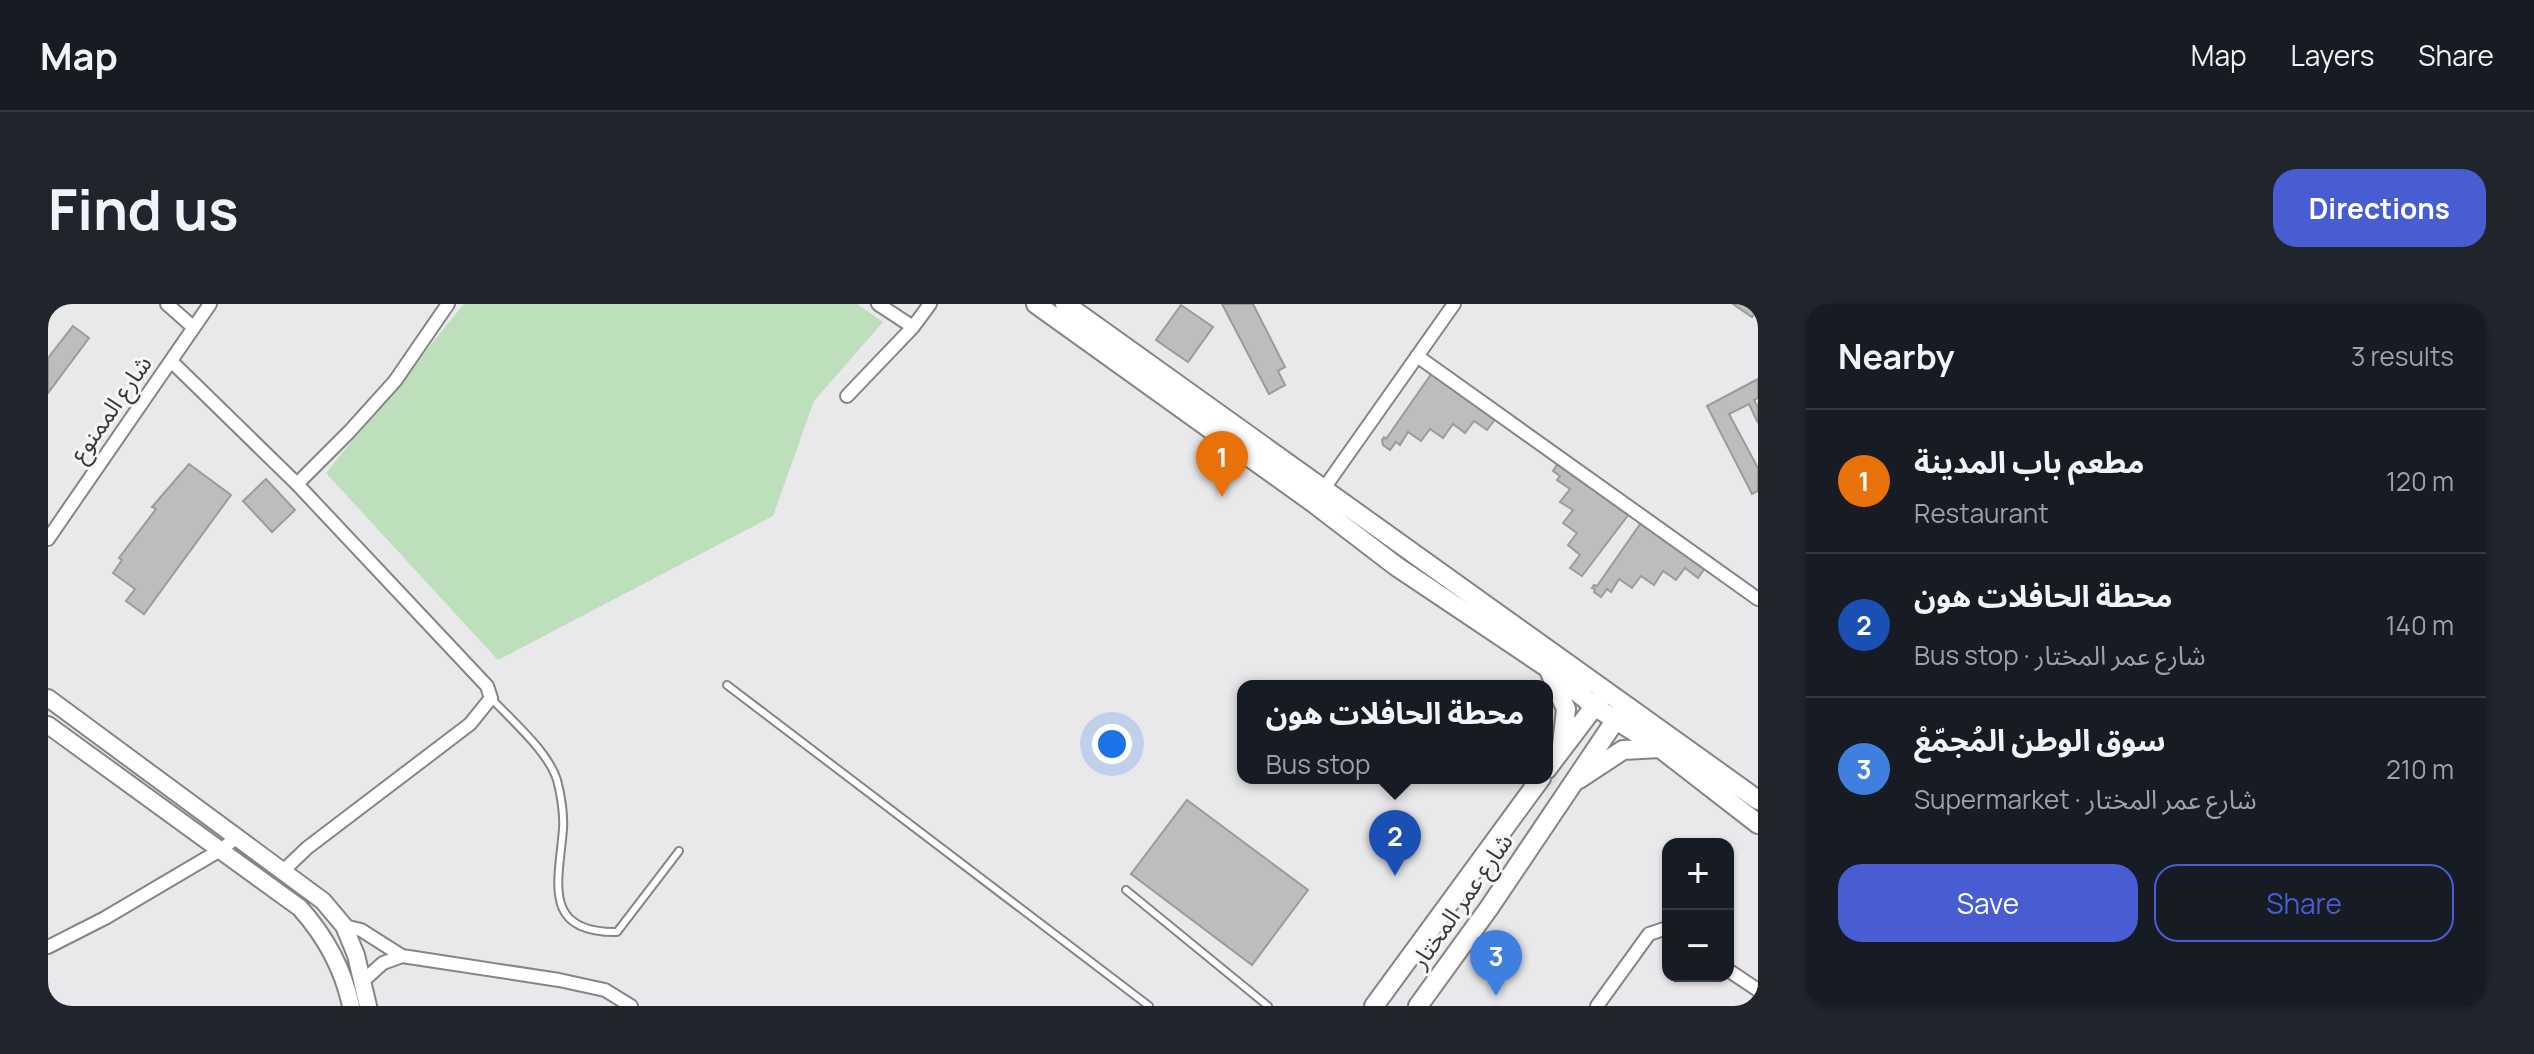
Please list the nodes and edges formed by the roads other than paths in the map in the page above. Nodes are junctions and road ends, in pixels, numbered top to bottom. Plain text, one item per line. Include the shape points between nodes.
1 (167, 304) edge
2 (210, 304) edge
3 (448, 304) edge
4 (878, 304) edge
5 (930, 304) edge
6 (1036, 304) edge
7 (1065, 304) edge
8 (1454, 304) edge
9 (193, 327) junction
10 (913, 327) junction
11 (1417, 356) junction
12 (171, 361) junction
13 (847, 396) dead end
14 (297, 484) junction
15 (1319, 496) junction
16 (48, 539) edge
17 (1758, 599) edge
18 (1548, 668) junction
19 (727, 685) dead end
20 (1607, 691) junction
21 (48, 698) edge
22 (491, 698) junction
23 (1594, 706) junction
24 (1620, 711) junction
25 (48, 725) edge
26 (1660, 748) junction
27 (1561, 750) junction
28 (1553, 761) edge
29 (1537, 784) edge
30 (1570, 785) junction
31 (1758, 800) edge
32 (1758, 824) edge
33 (237, 837) junction
34 (222, 849) junction
35 (679, 851) dead end
36 (283, 871) junction
37 (1126, 890) dead end
38 (344, 926) junction
39 (1662, 930) edge
40 (48, 947) edge
41 (402, 956) junction
42 (1734, 974) edge
43 (363, 981) junction
44 (1758, 990) edge
45 (351, 1006) edge
46 (368, 1006) edge
47 (631, 1006) edge
48 (1149, 1006) edge
49 (1268, 1006) edge
50 (1374, 1006) edge
51 (1418, 1006) edge
52 (1597, 1006) edge

1 - 9 street
2 - 9 street, شارع الممنوع
3 - 14 street via 395,381
4 - 10 street
5 - 10 street
6 - 15 main road
7 - 15 main road
8 - 11 street
9 - 12 street, شارع الممنوع
10 - 13 street
11 - 15 street
11 - 17 street
12 - 14 street
12 - 16 street, شارع الممنوع
14 - 22 street via 487,686
15 - 18 main road via 1427,588
15 - 20 main road
18 - 23 main road
18 - 27 main road via 1566,709
19 - 48 lane
20 - 23 main road
20 - 24 main road
21 - 33 street
22 - 35 lane via 545,757 557,779 563,826 556,882 558,900 571,921 599,932 617,932
22 - 36 street via 470,724
23 - 24 main road
23 - 27 main road
24 - 26 main road
24 - 30 main road, شارع عمر المختار
24 - 31 main road
25 - 34 street
26 - 30 main road via 1623,750
26 - 32 main road
27 - 28 main road
29 - 50 main road, شارع عمر المختار
30 - 51 main road, شارع عمر المختار
33 - 34 street
33 - 36 street
34 - 40 street
34 - 45 street via 300,908 319,930
36 - 38 street via 314,892
37 - 49 lane
38 - 41 street via 361,930
38 - 43 street
39 - 52 street via 1649,934
41 - 43 street via 383,963
41 - 47 street via 605,990
42 - 44 street
43 - 46 street

